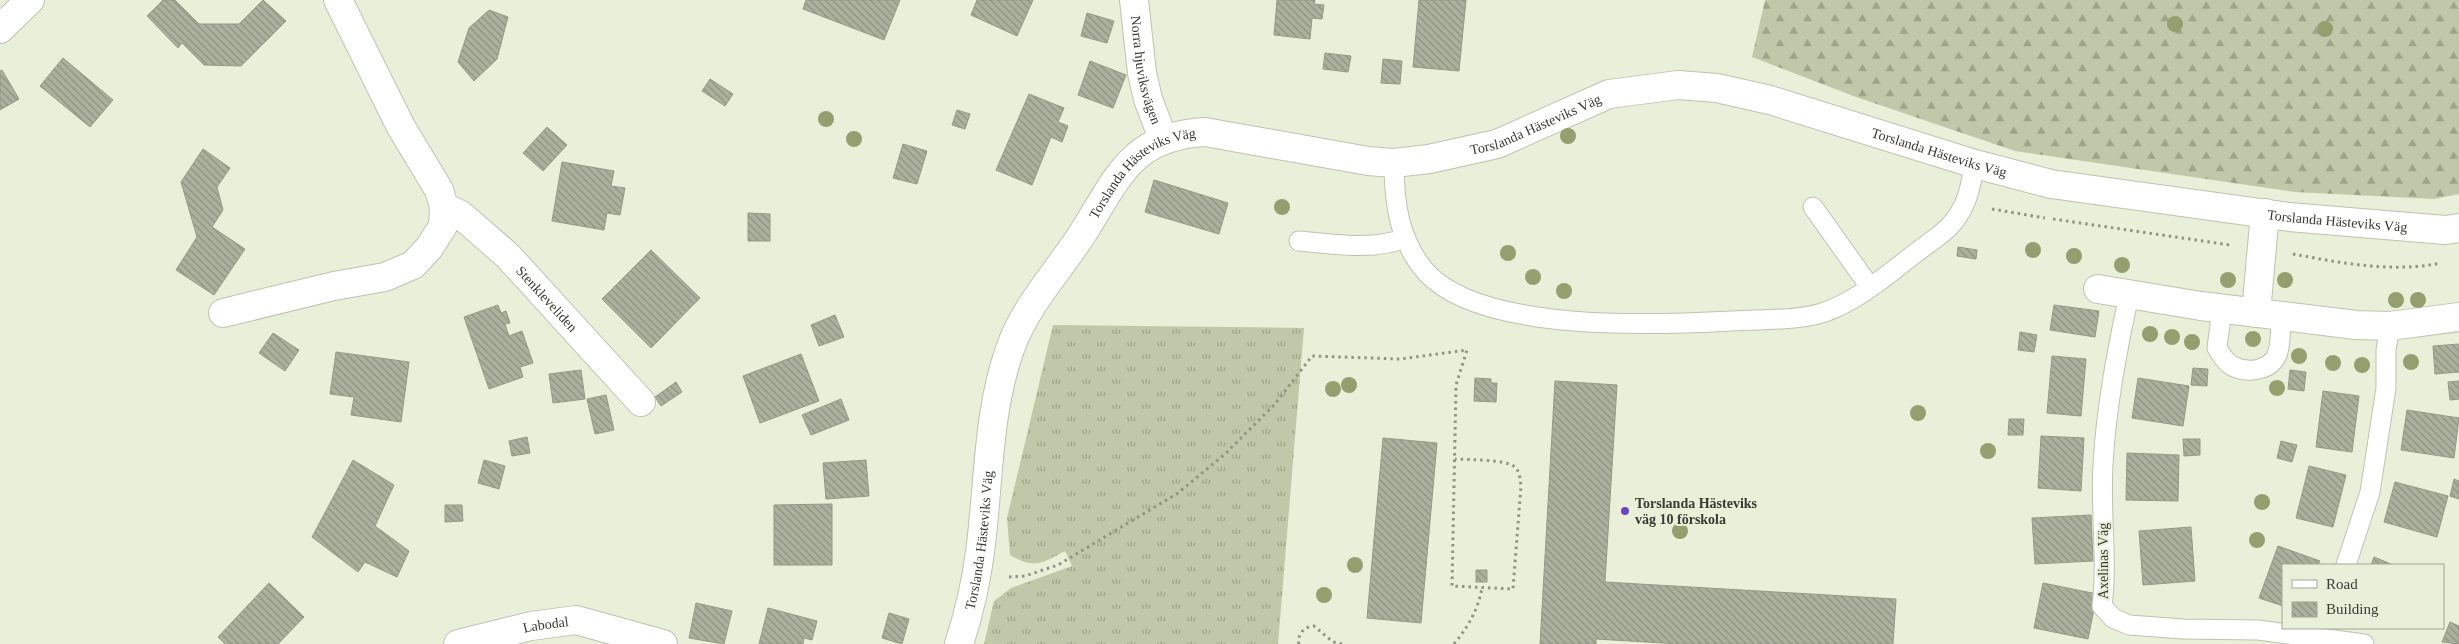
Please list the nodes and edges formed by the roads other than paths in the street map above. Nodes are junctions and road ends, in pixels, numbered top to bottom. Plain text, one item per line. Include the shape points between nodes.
1 (30, 0) edge
2 (338, 0) edge
3 (1134, 0) edge
4 (0, 29) edge
5 (1163, 139) junction
6 (1394, 163) junction
7 (1975, 164) junction
8 (444, 207) junction
9 (1813, 207) dead end
10 (2265, 213) junction
11 (2459, 228) edge
12 (1406, 238) junction
13 (1299, 241) dead end
14 (1870, 287) junction
15 (2098, 289) dead end
16 (2129, 295) junction
17 (2222, 309) junction
18 (223, 312) dead end
19 (2269, 315) junction
20 (2459, 318) edge
21 (2390, 326) junction
22 (641, 402) dead end
23 (2346, 564) edge
24 (2319, 633) edge
25 (458, 644) edge
26 (664, 644) edge
27 (959, 644) edge
28 (2364, 644) edge

1 - 4 street
2 - 8 street
3 - 5 street, Norra hjuviksvägen via 1142,74
5 - 6 street, Torslanda Hästeviks Väg via 1206,132
5 - 27 street, Torslanda Hästeviks Väg via 1140,152 1127,165 1078,242 1022,320 999,387 972,604
6 - 7 street, Torslanda Hästeviks Väg via 1497,144 1609,94 1678,85 1717,88 1770,100
6 - 12 lane via 1394,191 1399,222
7 - 10 street, Torslanda Hästeviks Väg via 2051,184
7 - 14 lane via 1968,195 1959,215 1945,230
8 - 18 street via 443,226 413,265 385,277
8 - 22 street, Stenkleveliden via 461,215 508,256
9 - 14 lane
10 - 11 street, Torslanda Hästeviks Väg via 2370,226
10 - 19 street
12 - 13 lane via 1390,244 1360,246
12 - 14 lane via 1410,250 1427,272 1448,290 1487,306 1555,319 1656,324 1789,318 1821,313 1845,304
15 - 16 street
16 - 17 street
16 - 24 lane, Axelinas Väg via 2109,405 2103,466 2105,586 2102,606 2113,618 2130,625
17 - 19 street
17 - 19 lane via 2217,348 2231,366 2247,370 2261,369 2272,362 2278,352
19 - 21 street
20 - 21 street
21 - 23 lane via 2386,388 2370,492
24 - 28 lane, Axelinas Väg
25 - 26 street, Labodal via 532,626 576,620

